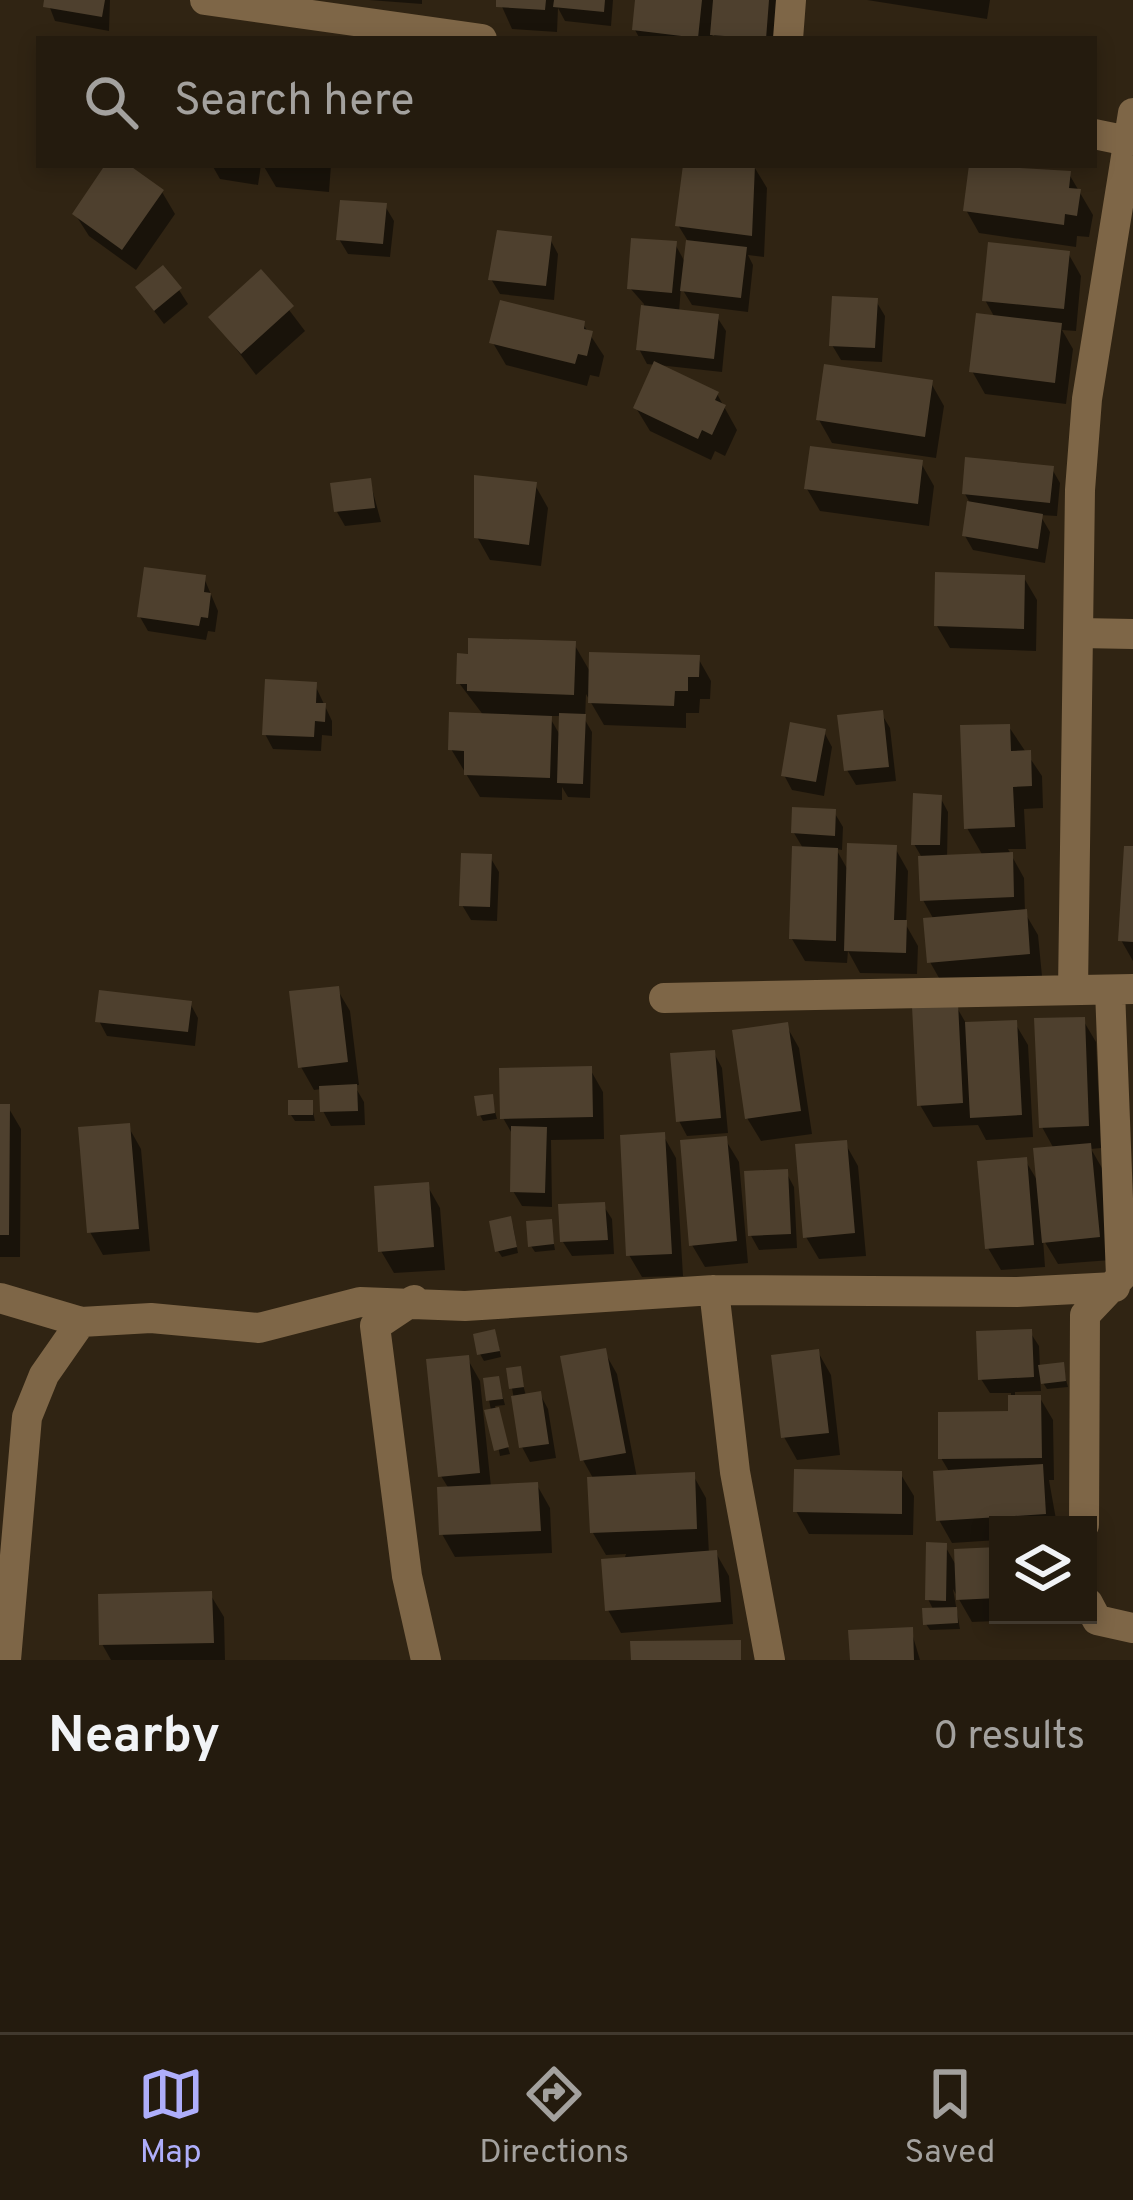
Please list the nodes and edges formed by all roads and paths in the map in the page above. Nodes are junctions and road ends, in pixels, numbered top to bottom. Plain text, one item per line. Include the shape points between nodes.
1 (205, 0) edge
2 (791, 0) edge
3 (431, 15) edge
4 (476, 36) edge
5 (788, 36) edge
6 (1131, 127) edge
7 (1097, 133) edge
8 (1080, 633) junction
9 (1133, 634) edge
10 (1122, 990) edge
11 (1073, 991) junction
12 (664, 998) dead end
13 (1115, 1287) junction
14 (714, 1290) junction
15 (0, 1298) edge
16 (414, 1300) junction
17 (82, 1322) junction
18 (1084, 1516) edge
19 (1097, 1620) edge
20 (1133, 1628) edge
21 (6, 1660) edge
22 (426, 1660) edge
23 (770, 1660) edge

1 - 3 street
2 - 5 street
3 - 4 street
6 - 7 street
6 - 8 street via 1087,398
8 - 9 street
8 - 11 street
10 - 11 street
10 - 13 street via 1114,1162 1122,1252
11 - 12 street
13 - 14 street
13 - 18 street via 1085,1316
14 - 16 street via 531,1304
14 - 23 street via 735,1472
15 - 17 street
16 - 17 street via 361,1302 259,1328 151,1318
16 - 22 street via 375,1326 407,1576
17 - 21 street via 44,1375 27,1417
19 - 20 street

